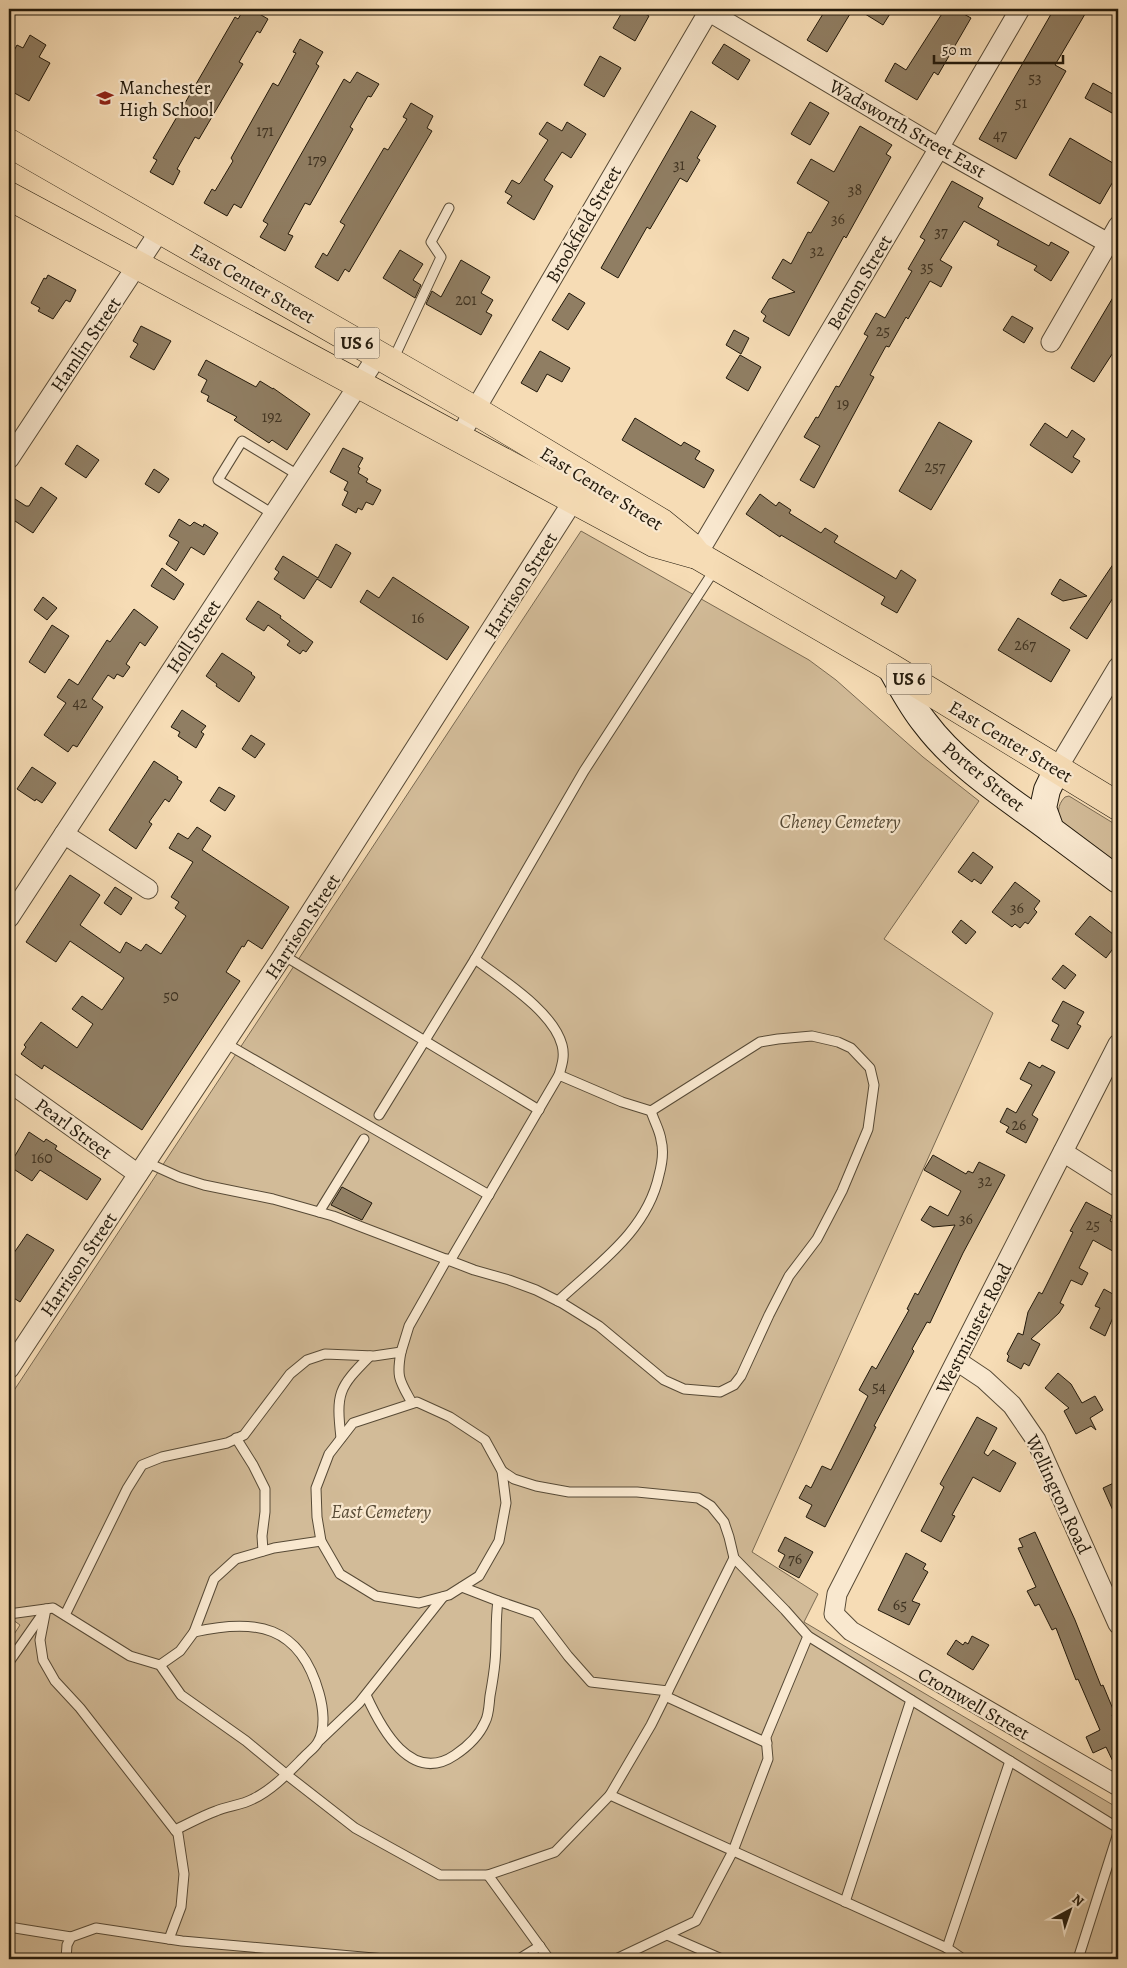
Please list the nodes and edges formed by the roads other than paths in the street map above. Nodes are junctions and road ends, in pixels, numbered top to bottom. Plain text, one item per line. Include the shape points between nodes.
1 (1020, 9) edge
2 (709, 10) edge
3 (9, 143) edge
4 (939, 148) junction
5 (9, 196) edge
6 (449, 208) dead end
7 (1118, 226) edge
8 (161, 229) junction
9 (1108, 243) junction
10 (137, 265) junction
11 (1051, 342) dead end
12 (385, 359) junction
13 (357, 385) junction
14 (474, 410) junction
15 (458, 439) junction
16 (9, 459) edge
17 (298, 475) junction
18 (581, 489) junction
19 (273, 514) junction
20 (707, 561) junction
21 (890, 667) junction
22 (1118, 667) edge
23 (1057, 769) junction
24 (1118, 806) edge
25 (1051, 830) junction
26 (64, 834) junction
27 (1118, 880) edge
28 (148, 889) dead end
29 (9, 918) edge
30 (284, 955) junction
31 (475, 959) junction
32 (424, 1041) junction
33 (225, 1044) junction
34 (1118, 1044) edge
35 (559, 1075) junction
36 (9, 1082) edge
37 (539, 1110) junction
38 (651, 1111) junction
39 (378, 1115) dead end
40 (364, 1140) dead end
41 (1063, 1152) junction
42 (142, 1168) junction
43 (1118, 1188) edge
44 (489, 1195) junction
45 (319, 1212) junction
46 (448, 1260) junction
47 (558, 1301) junction
48 (401, 1352) junction
49 (370, 1356) junction
50 (956, 1361) junction
51 (10, 1363) edge
52 (412, 1403) junction
53 (236, 1438) junction
54 (341, 1438) junction
55 (502, 1471) junction
56 (321, 1541) junction
57 (264, 1551) junction
58 (734, 1558) junction
59 (462, 1587) junction
60 (444, 1596) junction
61 (498, 1601) junction
62 (46, 1609) junction
63 (9, 1614) edge
64 (834, 1614) joint
65 (65, 1616) junction
66 (1118, 1624) edge
67 (194, 1632) junction
68 (808, 1636) junction
69 (9, 1662) edge
70 (160, 1665) junction
71 (667, 1694) junction
72 (366, 1695) junction
73 (912, 1700) junction
74 (318, 1742) junction
75 (766, 1742) junction
76 (1010, 1761) junction
77 (287, 1776) junction
78 (1118, 1786) edge
79 (610, 1794) junction
80 (1118, 1828) edge
81 (175, 1830) junction
82 (1118, 1833) edge
83 (733, 1851) junction
84 (488, 1875) junction
85 (845, 1902) junction
86 (9, 1927) edge
87 (666, 1935) junction
88 (71, 1937) junction
89 (169, 1939) junction
90 (540, 1946) junction
91 (947, 1948) junction
92 (66, 1959) edge
93 (385, 1959) edge
94 (520, 1959) edge
95 (549, 1959) edge
96 (616, 1959) edge
97 (722, 1959) edge
98 (963, 1959) edge
99 (1078, 1959) edge

1 - 4 street, Benton Street
2 - 4 street, Wadsworth Street East
2 - 14 street, Brookfield Street
3 - 8 main road, East Center Street / US 6
4 - 9 street, Wadsworth Street East
4 - 20 street, Benton Street
5 - 10 main road, East Center Street / US 6
6 - 12 lane via 430,242 441,257
7 - 9 street
8 - 10 street, Hamlin Street
8 - 12 main road, East Center Street / US 6
9 - 11 street
10 - 13 main road, East Center Street / US 6
10 - 16 street, Hamlin Street
12 - 13 street, Holl Street
12 - 14 main road, East Center Street / US 6
13 - 15 main road, East Center Street / US 6
13 - 17 street, Holl Street
14 - 15 street, Brookfield Street
14 - 18 main road, East Center Street / US 6
15 - 18 main road, East Center Street / US 6
17 - 19 street, Holl Street
17 - 19 lane via 242,441 218,480
18 - 20 main road, East Center Street / US 6 via 662,523
18 - 30 street, Harrison Street
19 - 26 street, Holl Street
20 - 21 main road, East Center Street / US 6
20 - 31 lane
21 - 23 main road, East Center Street / US 6
21 - 25 street, Porter Street via 924,722 940,741 961,762
22 - 23 street
23 - 24 main road, East Center Street / US 6
23 - 25 street, Porter Street via 1043,808
25 - 27 street, Porter Street
26 - 28 street
26 - 29 street, Holl Street
30 - 32 lane
30 - 33 street, Harrison Street
31 - 32 lane
31 - 35 lane via 539,1010 556,1030 563,1053
32 - 37 lane
32 - 39 lane
33 - 42 street, Harrison Street
33 - 44 lane
34 - 41 street, Westminster Road
35 - 37 lane
35 - 38 lane
36 - 42 street, Pearl Street
37 - 44 lane
38 - 47 lane via 662,1140 662,1162 654,1193 643,1216 631,1234
38 - 47 lane via 760,1042 778,1039 812,1036 851,1048 870,1068 874,1085 868,1129 842,1191 817,1239 789,1276 742,1376 734,1384 720,1392 700,1392 664,1380 599,1326
40 - 45 lane
41 - 43 street
41 - 50 street, Westminster Road
42 - 45 lane
42 - 51 street, Harrison Street
44 - 46 lane
45 - 46 lane
46 - 47 lane via 518,1283
46 - 48 lane via 409,1326
48 - 49 lane
48 - 52 lane via 400,1382
49 - 53 lane via 324,1354 308,1360 290,1374 244,1435
49 - 54 lane via 342,1390 338,1403
50 - 64 street, Westminster Road via 837,1594
50 - 66 street, Wellington Road via 984,1379 1012,1405 1036,1440
52 - 54 lane via 352,1423
52 - 55 lane via 417,1402 450,1418 485,1440
53 - 57 lane via 265,1489
53 - 65 lane via 228,1443 162,1457 142,1465
54 - 56 lane via 329,1454 316,1488
55 - 58 lane via 536,1486 569,1492 637,1492 698,1498 711,1506 724,1522
55 - 59 lane via 506,1503 499,1542 479,1576
56 - 57 lane
56 - 60 lane via 340,1574 376,1596 420,1603
57 - 67 lane via 236,1559 214,1579
58 - 68 lane
58 - 71 lane
59 - 60 lane
59 - 61 lane
60 - 72 lane
61 - 71 lane via 536,1614 591,1682
61 - 72 lane via 495,1662 486,1722 466,1748 448,1760 431,1765 414,1760 398,1748 384,1730
62 - 63 lane
62 - 65 lane via 53,1608
62 - 69 lane
62 - 81 lane via 40,1640 43,1660 55,1681 80,1708
64 - 78 street, Cromwell Street via 851,1631
65 - 70 lane via 130,1656
67 - 70 lane via 180,1652
67 - 74 lane via 214,1627 254,1625 285,1637 296,1647 315,1680 323,1727
68 - 73 lane
68 - 75 lane
70 - 77 lane via 181,1695
71 - 75 lane
71 - 79 lane
72 - 74 lane
73 - 76 lane
73 - 85 lane
74 - 77 lane
75 - 83 lane via 768,1759
76 - 80 lane
76 - 91 lane
77 - 81 lane via 253,1799 216,1811
77 - 84 lane via 355,1828 440,1875
79 - 83 lane
79 - 84 lane via 555,1852
81 - 89 lane via 184,1874 181,1908
82 - 99 lane
83 - 85 lane
83 - 87 lane via 696,1921
84 - 90 lane
85 - 91 lane
86 - 88 lane
87 - 96 lane
87 - 97 lane
88 - 89 lane via 96,1928
88 - 92 lane
89 - 93 lane
90 - 94 lane
90 - 95 lane
91 - 98 lane

